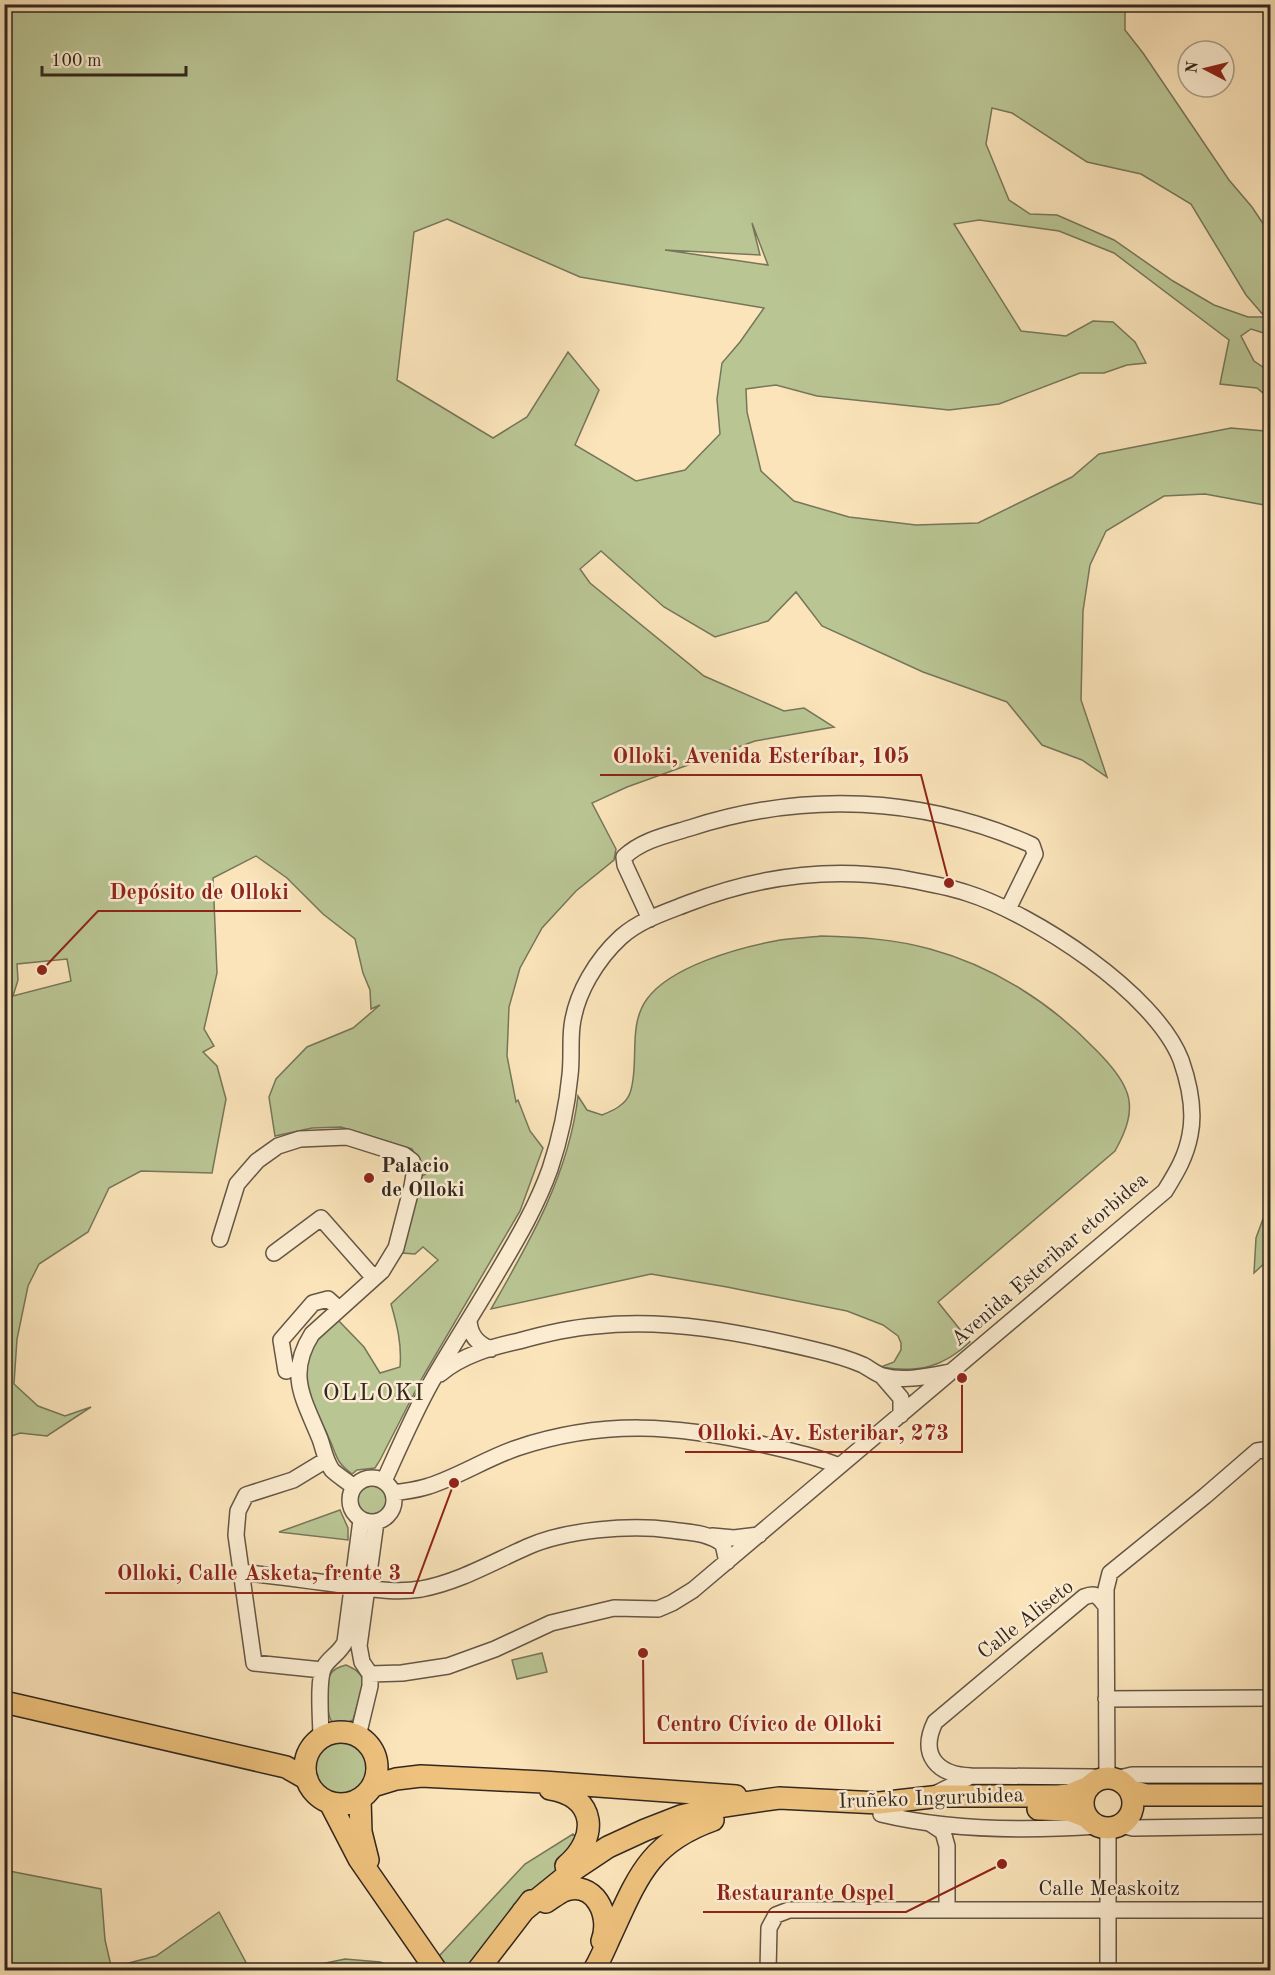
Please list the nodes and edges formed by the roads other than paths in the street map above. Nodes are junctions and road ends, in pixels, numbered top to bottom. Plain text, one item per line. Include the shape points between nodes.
1 (1008, 909) junction
2 (650, 919) junction
3 (220, 1239) dead end
4 (274, 1253) dead end
5 (374, 1278) junction
6 (339, 1309) junction
7 (469, 1321) junction
8 (491, 1349) junction
9 (286, 1371) dead end
10 (951, 1372) junction
11 (882, 1376) junction
12 (434, 1378) junction
13 (901, 1415) junction
14 (866, 1445) junction
15 (1270, 1449) edge
16 (803, 1453) junction
17 (326, 1460) junction
18 (839, 1467) junction
19 (821, 1483) junction
20 (354, 1487) junction
21 (389, 1487) junction
22 (369, 1521) junction
23 (759, 1534) junction
24 (712, 1536) junction
25 (727, 1562) junction
26 (240, 1572) junction
27 (359, 1587) junction
28 (1107, 1606) junction
29 (336, 1656) junction
30 (366, 1668) junction
31 (322, 1670) junction
32 (1270, 1698) edge
33 (1106, 1699) junction
34 (4, 1702) edge
35 (358, 1736) junction
36 (314, 1746) junction
37 (243, 1756) junction
38 (376, 1761) junction
39 (1270, 1775) edge
40 (421, 1776) junction
41 (970, 1776) junction
42 (306, 1779) junction
43 (508, 1782) junction
44 (366, 1792) junction
45 (1270, 1795) edge
46 (929, 1797) junction
47 (1109, 1802) junction
48 (330, 1803) junction
49 (779, 1803) junction
50 (1270, 1809) edge
51 (881, 1814) junction
52 (931, 1824) junction
53 (1270, 1826) edge
54 (375, 1881) junction
55 (947, 1910) junction
56 (1108, 1910) junction
57 (1270, 1910) edge
58 (524, 1911) junction
59 (480, 1968) edge
60 (436, 1971) edge
61 (588, 1971) edge
62 (594, 1971) edge
63 (768, 1971) edge
64 (1108, 1971) edge

1 - 2 street, Avenida Esteribar etorbidea via 967,892 933,884 830,874 750,883 716,892
1 - 2 street via 1033,860 1032,845 976,823 895,806 802,804 714,820 635,847 624,857 624,865
1 - 10 street, Avenida Esteribar etorbidea via 1094,963 1144,1007 1165,1032 1180,1059 1191,1101 1191,1133 1182,1163 1165,1191
2 - 7 street, Avenida Esteribar etorbidea via 623,934 588,979 572,1024 566,1105 550,1169 528,1221
3 - 5 street via 237,1184 256,1161 278,1146 300,1139 347,1137 404,1155 415,1169 396,1248
4 - 5 street via 321,1218
5 - 6 street
6 - 9 street via 328,1299 313,1303 281,1340
6 - 17 street via 312,1334 299,1360 298,1384
7 - 8 street via 474,1337
7 - 12 street, Avenida Esteribar etorbidea
8 - 11 street via 544,1334 595,1326 680,1325 815,1350 846,1358
8 - 12 street via 467,1357
10 - 11 street via 913,1378
10 - 13 street, Avenida Esteribar etorbidea
11 - 13 street via 901,1398
12 - 21 street, Avenida Esteribar etorbidea
13 - 14 street, Avenida Esteribar etorbidea
14 - 16 street via 838,1452
14 - 18 street, Avenida Esteribar etorbidea
15 - 28 street, Calle Aliseto via 1257,1450 1113,1569 1107,1578
16 - 18 street
16 - 19 street via 819,1466
16 - 21 street via 688,1430 606,1429 534,1443 429,1486
17 - 20 street via 333,1472
17 - 26 street via 293,1480 246,1495 238,1511 236,1535
18 - 19 street, Avenida Esteribar etorbidea
19 - 23 street, Avenida Esteribar etorbidea
20 - 21 street via 371,1478
20 - 22 street via 350,1501 355,1515
21 - 22 street via 393,1508 389,1515
22 - 27 street
23 - 24 street
23 - 25 street, Avenida Esteribar etorbidea
24 - 25 street via 723,1544
24 - 27 street via 623,1527 573,1534 530,1545 472,1572 421,1589 388,1592
25 - 30 street, Avenida Esteribar etorbidea via 693,1590 658,1609 614,1608 573,1617 448,1666 402,1673
26 - 27 street
26 - 31 street via 254,1663
27 - 29 street via 345,1642
27 - 30 street via 359,1646
28 - 33 street
28 - 41 street, Calle Aliseto via 1098,1596 1084,1597 935,1722 929,1745 935,1763 955,1776
29 - 30 street, Avenida Esteribar etorbidea via 352,1655
29 - 31 street
30 - 35 street via 370,1686
31 - 36 street
32 - 33 street
33 - 47 street
34 - 37 highway
35 - 36 highway via 330,1733
35 - 38 highway via 367,1742
36 - 37 highway
36 - 42 highway via 305,1766
37 - 42 highway via 286,1767
38 - 40 highway
38 - 44 highway via 377,1769
39 - 47 street via 1132,1775
40 - 43 highway
40 - 44 highway via 396,1779
41 - 46 street
41 - 47 street via 1093,1776
42 - 48 highway via 315,1794
43 - 49 highway
43 - 58 highway via 560,1790 576,1800 586,1812 590,1826 584,1845 571,1862 543,1885
44 - 48 highway via 350,1803
44 - 54 highway via 361,1832
45 - 47 highway via 1146,1795
46 - 47 highway, Iruñeko Ingurubidea via 1069,1795
46 - 49 highway, Iruñeko Ingurubidea via 879,1803
47 - 50 highway via 1146,1809
47 - 51 highway, Iruñeko Ingurubidea via 1069,1810
47 - 52 street via 1070,1828
47 - 53 street via 1133,1828
47 - 56 street
48 - 54 highway via 358,1859
49 - 51 highway, Iruñeko Ingurubidea
49 - 58 highway, Iruñeko Ingurubidea via 736,1805 681,1816 645,1830 608,1847 575,1869
49 - 62 highway via 729,1814 681,1833 654,1855 635,1882
51 - 52 street
52 - 55 street via 943,1832 947,1846
54 - 60 highway
55 - 56 street, Calle Measkoitz
55 - 63 street, Calle Measkoitz via 789,1910 776,1915 769,1928
56 - 57 street, Calle Measkoitz
56 - 64 street
58 - 59 highway
59 - 61 highway via 546,1902 563,1891 580,1890 599,1902 606,1930

